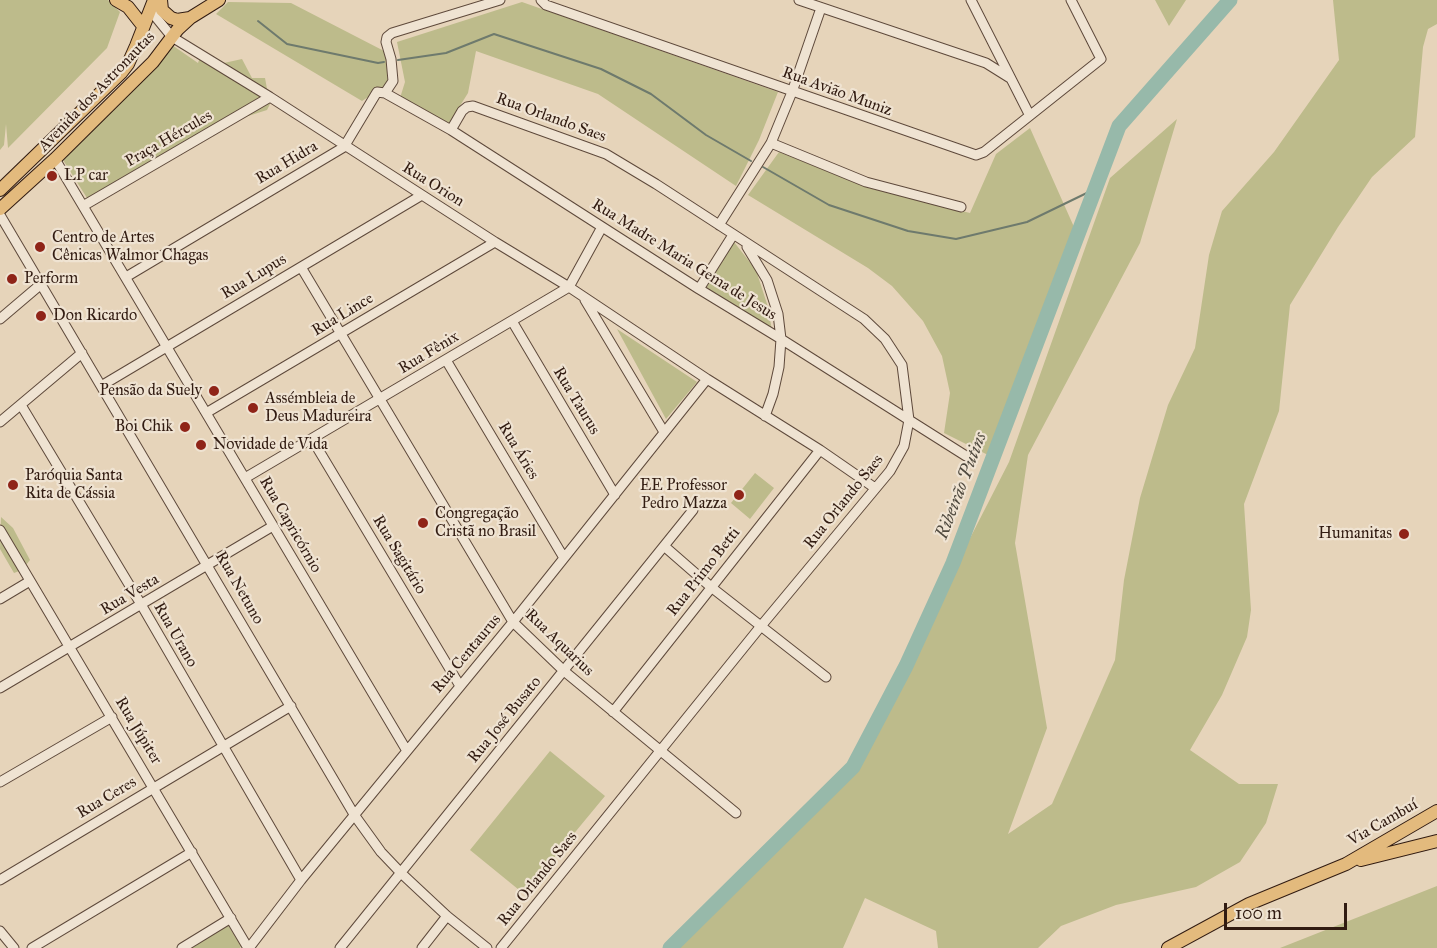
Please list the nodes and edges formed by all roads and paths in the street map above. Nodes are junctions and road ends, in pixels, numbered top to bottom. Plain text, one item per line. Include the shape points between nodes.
1 (116, 0) edge
2 (161, 0) edge
3 (219, 0) edge
4 (500, 0) edge
5 (541, 0) edge
6 (799, 0) edge
7 (971, 0) edge
8 (1071, 0) edge
9 (209, 4) edge
10 (152, 5) edge
11 (821, 8) junction
12 (190, 18) junction
13 (143, 26) junction
14 (172, 37) junction
15 (997, 51) junction
16 (986, 63) junction
17 (1010, 78) junction
18 (792, 92) junction
19 (385, 93) junction
20 (270, 98) junction
21 (1029, 114) junction
22 (451, 130) junction
23 (771, 143) junction
24 (344, 147) junction
25 (55, 159) junction
26 (0, 190) edge
27 (422, 195) junction
28 (83, 206) junction
29 (961, 207) dead end
30 (0, 209) edge
31 (0, 215) edge
32 (719, 225) junction
33 (602, 227) junction
34 (733, 235) junction
35 (495, 242) junction
36 (744, 242) junction
37 (301, 267) junction
38 (785, 267) junction
39 (126, 277) junction
40 (767, 280) junction
41 (40, 285) junction
42 (568, 287) junction
43 (699, 289) junction
44 (583, 297) junction
45 (614, 316) junction
46 (0, 319) edge
47 (512, 321) junction
48 (601, 324) junction
49 (340, 334) junction
50 (781, 339) junction
51 (167, 346) junction
52 (82, 353) junction
53 (446, 360) junction
54 (707, 379) junction
55 (101, 386) junction
56 (379, 400) junction
57 (21, 405) junction
58 (206, 413) junction
59 (765, 416) junction
60 (909, 420) junction
61 (0, 422) edge
62 (664, 432) junction
63 (312, 439) junction
64 (820, 450) junction
65 (966, 456) dead end
66 (245, 478) junction
67 (874, 489) junction
68 (615, 495) junction
69 (693, 510) dead end
70 (273, 526) junction
71 (0, 530) edge
72 (664, 546) junction
73 (564, 558) junction
74 (209, 566) junction
75 (30, 581) junction
76 (711, 587) junction
77 (0, 599) edge
78 (142, 606) junction
79 (513, 622) junction
80 (761, 626) junction
81 (70, 648) junction
82 (564, 671) junction
83 (826, 677) dead end
84 (460, 686) junction
85 (0, 688) edge
86 (291, 706) junction
87 (613, 712) junction
88 (112, 717) junction
89 (222, 747) junction
90 (407, 751) junction
91 (661, 751) junction
92 (0, 782) edge
93 (154, 787) junction
94 (1437, 811) edge
95 (736, 813) dead end
96 (355, 816) junction
97 (1437, 841) edge
98 (192, 852) junction
99 (1346, 864) junction
100 (401, 873) junction
101 (0, 880) edge
102 (301, 880) junction
103 (447, 916) junction
104 (231, 918) junction
105 (0, 931) edge
106 (14, 948) edge
107 (32, 948) edge
108 (182, 948) edge
109 (248, 948) edge
110 (340, 948) edge
111 (422, 948) edge
112 (487, 948) edge
113 (501, 948) edge
114 (1168, 948) edge

1 - 13 main road via 128,7
2 - 12 main road via 162,10 171,18
3 - 9 main road, Avenida dos Astronautas
4 - 19 street via 387,37 393,81
5 - 18 street, Rua Avião Muniz
6 - 11 street
7 - 15 street
8 - 21 street, Rua Avião Muniz via 1101,59
9 - 12 main road, Avenida dos Astronautas
10 - 13 main road, Avenida dos Astronautas
10 - 14 street, Rua Orion
11 - 16 street
11 - 18 street
12 - 14 main road, Avenida dos Astronautas
13 - 26 main road, Avenida dos Astronautas via 121,73
14 - 20 street, Rua Orion
14 - 25 main road, Avenida dos Astronautas via 153,62
15 - 16 street
15 - 17 street
16 - 17 street
17 - 21 street
18 - 21 street, Rua Avião Muniz via 976,155
18 - 23 street
19 - 22 street, Rua Madre Maria Gema de Jesus
19 - 24 street, Rua Hidra via 377,92
20 - 24 street, Rua Orion
20 - 28 street, Praça Hércules
22 - 32 street, Rua Orlando Saes via 467,107 489,111 606,154
22 - 33 street, Rua Madre Maria Gema de Jesus
23 - 29 street via 866,182
23 - 32 street
24 - 27 street, Rua Orion
24 - 39 street, Rua Hidra
25 - 28 street, Rua Capricórnio
25 - 30 main road, Avenida dos Astronautas
27 - 35 street, Rua Orion
27 - 37 street, Rua Lupus
28 - 39 street, Rua Capricórnio
31 - 41 street, Rua Netuno
32 - 34 street, Rua Orlando Saes
33 - 42 street, Rua Fênix
33 - 43 street, Rua Madre Maria Gema de Jesus
34 - 36 street, Rua Orlando Saes
34 - 43 street
35 - 42 street, Rua Orion
35 - 49 street, Rua Lince
36 - 38 street, Rua Orlando Saes
36 - 40 street
37 - 49 street, Rua Aquarius
37 - 51 street, Rua Lupus
38 - 40 street
38 - 60 street, Rua Orlando Saes via 864,319 885,339 902,365
39 - 51 street, Rua Capricórnio
40 - 50 street
41 - 46 street
41 - 52 street, Rua Netuno
42 - 44 street, Rua Orion
42 - 47 street, Rua Fênix
43 - 50 street, Rua Madre Maria Gema de Jesus
44 - 45 street, Rua Orion
44 - 48 street
45 - 48 street
45 - 54 street, Rua Orion
47 - 53 street, Rua Fênix
47 - 68 street, Rua Taurus
48 - 62 street
49 - 56 street, Rua Aquarius
49 - 58 street, Rua Lince
50 - 59 street via 779,367
50 - 60 street, Rua Madre Maria Gema de Jesus
51 - 55 street, Rua Lupus
51 - 58 street, Rua Capricórnio
52 - 55 street, Rua Netuno
52 - 57 street
53 - 56 street, Rua Fênix
53 - 73 street, Rua Áries
54 - 59 street, Rua Orion
54 - 62 street, Rua Centaurus
55 - 74 street, Rua Netuno
56 - 63 street, Rua Fênix
56 - 79 street, Rua Aquarius
57 - 61 street
57 - 78 street, Rua Urano
58 - 66 street, Rua Capricórnio
59 - 64 street, Rua Orion
60 - 65 street, Rua Madre Maria Gema de Jesus
60 - 67 street, Rua Orlando Saes via 908,435 898,459
62 - 68 street, Rua Centaurus
63 - 66 street, Rua Fênix
63 - 84 street, Rua Sagitário
64 - 67 street, Rua Orion
64 - 76 street, Rua Primo Betti
66 - 70 street, Rua Capricórnio
67 - 80 street, Rua Orlando Saes
68 - 73 street, Rua Centaurus
69 - 72 street, Rua José Busato
70 - 74 street, Rua Vesta
70 - 90 street, Rua Capricórnio
71 - 75 street, Rua Júpiter
72 - 76 street
72 - 82 street, Rua José Busato
73 - 79 street, Rua Centaurus
74 - 78 street, Rua Vesta
74 - 86 street, Rua Netuno
75 - 77 street
75 - 81 street, Rua Júpiter
76 - 80 street
76 - 87 street, Rua Primo Betti
78 - 81 street, Rua Vesta
78 - 89 street, Rua Urano
79 - 82 street, Rua Aquarius
79 - 84 street, Rua Centaurus
80 - 83 street
80 - 91 street, Rua Orlando Saes
81 - 85 street, Rua Vesta
81 - 88 street, Rua Júpiter
82 - 87 street, Rua Aquarius
82 - 100 street, Rua José Busato
84 - 90 street, Rua Centaurus
86 - 89 street, Rua Ceres
86 - 96 street, Rua Netuno
87 - 91 street, Rua Aquarius
88 - 92 street
88 - 93 street, Rua Júpiter
89 - 93 street, Rua Ceres
89 - 102 street, Rua Urano
90 - 96 street, Rua Centaurus
91 - 95 street, Rua Aquarius
91 - 113 street, Rua Orlando Saes
93 - 98 street, Rua Júpiter
93 - 101 street, Rua Ceres
94 - 99 main road, Via Cambuí
96 - 100 street, Rua Netuno
96 - 102 street, Rua Centaurus
97 - 99 main road, Via Cambuí
98 - 104 street, Rua Júpiter
98 - 107 street
99 - 114 main road, Via Cambuí via 1249,904
100 - 103 street, Rua Netuno
100 - 110 street, Rua José Busato
102 - 109 street, Rua Centaurus
103 - 111 street
103 - 112 street, Rua Netuno
104 - 108 street
104 - 109 street, Rua Júpiter
105 - 106 street

